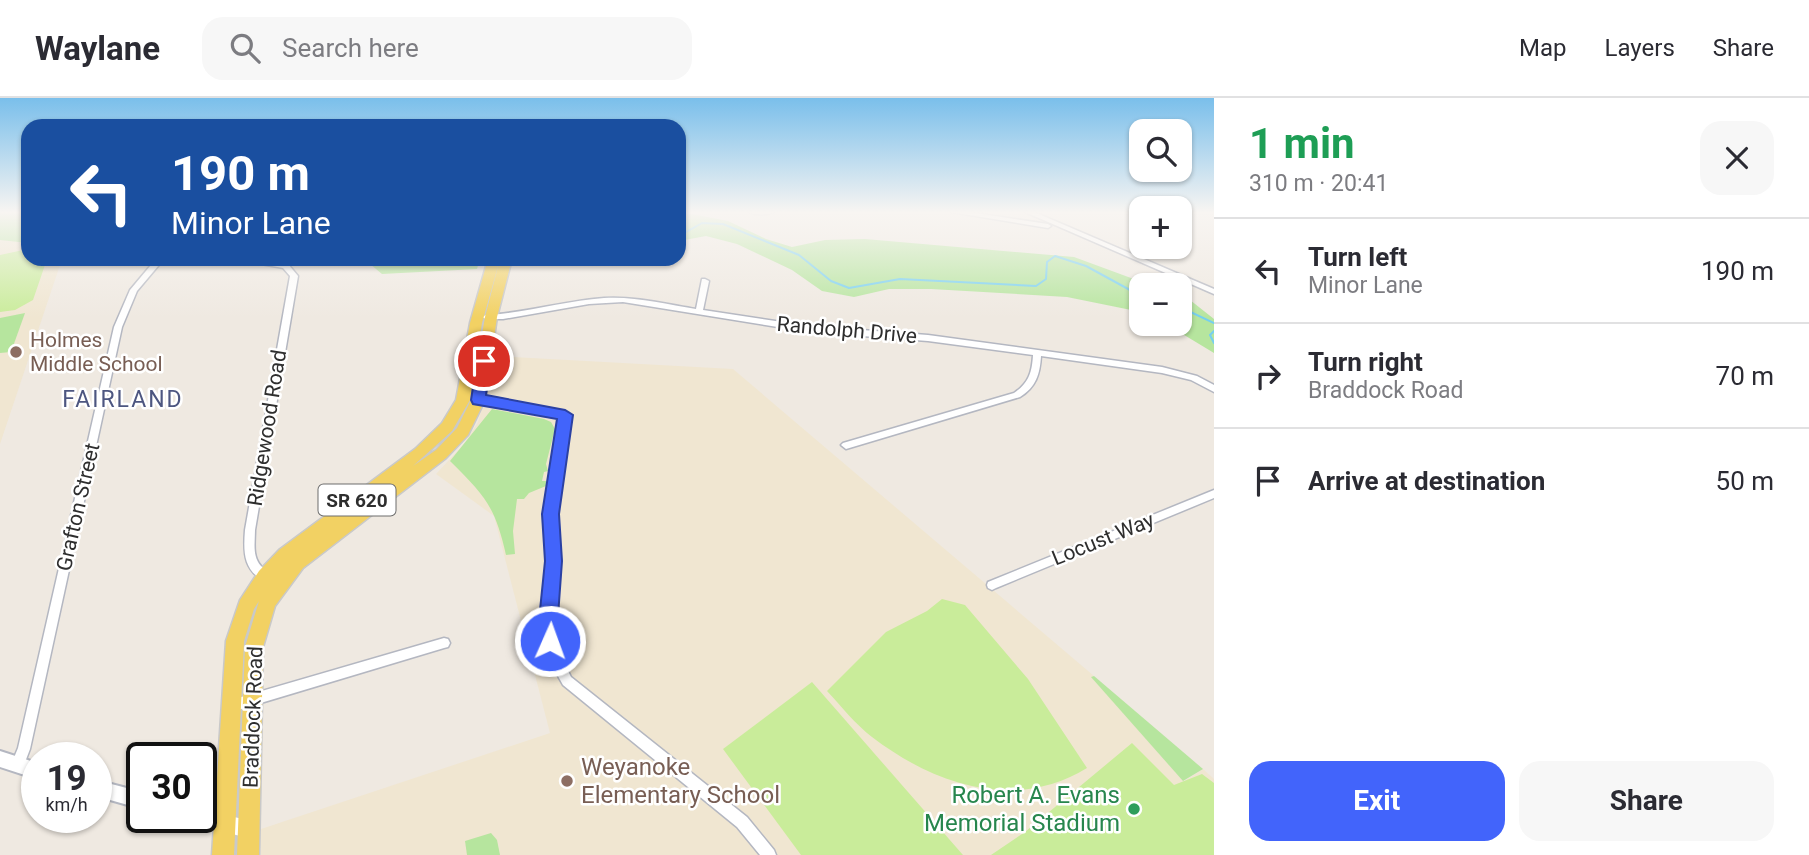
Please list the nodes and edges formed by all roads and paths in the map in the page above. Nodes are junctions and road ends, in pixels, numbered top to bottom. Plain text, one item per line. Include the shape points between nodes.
1 (1110, 247) edge
2 (154, 266) edge
3 (285, 266) edge
4 (493, 266) edge
5 (503, 266) edge
6 (705, 281) dead end
7 (1214, 292) edge
8 (699, 312) junction
9 (484, 317) junction
10 (1037, 353) junction
11 (1214, 389) edge
12 (471, 400) junction
13 (846, 445) dead end
14 (1214, 494) edge
15 (271, 580) junction
16 (992, 585) dead end
17 (444, 643) dead end
18 (253, 699) junction
19 (231, 706) junction
20 (0, 759) edge
21 (17, 765) junction
22 (21, 766) edge
23 (217, 823) edge
24 (225, 825) junction
25 (248, 829) junction
26 (223, 855) edge
27 (247, 855) edge
28 (769, 855) edge

1 - 7 street
2 - 21 street, Grafton Street via 134,290 118,327
3 - 15 street, Ridgewood Road via 294,276 250,530 251,565
4 - 9 main road, Braddock Road / SR 620
5 - 9 main road, Braddock Road / SR 620
6 - 8 street
8 - 9 street, Randolph Drive via 616,300
8 - 10 street, Randolph Drive via 809,329 880,332
9 - 12 main road, Braddock Road / SR 620
10 - 11 street, Randolph Drive via 1173,372
10 - 13 street via 1035,377 1017,395
12 - 15 main road, Braddock Road / SR 620 via 463,431 448,448
12 - 28 street via 565,415 550,514 553,576 547,630 567,681 742,822
14 - 16 street, Locust Way
15 - 18 main road, Braddock Road / SR 620 via 257,627
15 - 19 main road, Braddock Road / SR 620 via 246,606 238,631
17 - 18 street
18 - 19 street
18 - 25 main road, Braddock Road / SR 620
19 - 24 main road, Braddock Road / SR 620
20 - 21 street
21 - 22 street
23 - 24 street
24 - 25 street
24 - 26 main road, Braddock Road / SR 620
25 - 27 main road, Braddock Road / SR 620

